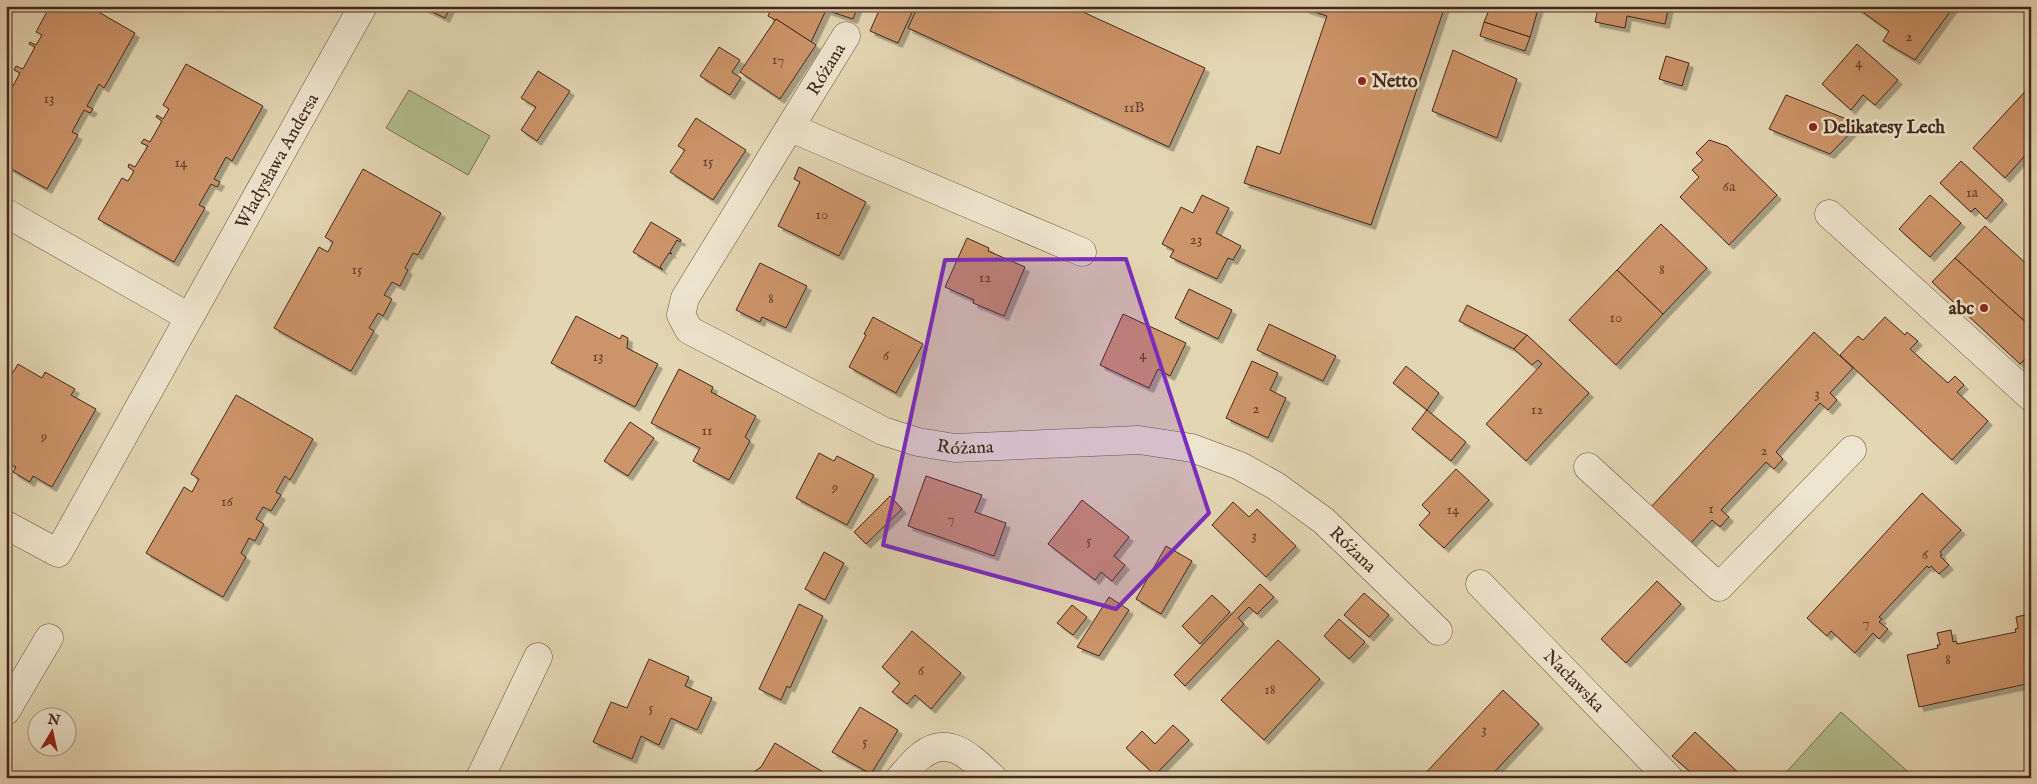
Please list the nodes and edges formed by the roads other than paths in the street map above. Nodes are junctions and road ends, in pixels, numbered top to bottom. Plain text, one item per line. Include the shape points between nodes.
1 (362, 6) edge
2 (846, 36) dead end
3 (791, 128) junction
4 (6, 213) edge
5 (1829, 214) dead end
6 (1082, 252) dead end
7 (189, 317) junction
8 (2031, 397) edge
9 (1852, 450) dead end
10 (1588, 467) dead end
11 (6, 525) edge
12 (1480, 584) dead end
13 (1438, 631) dead end
14 (49, 638) dead end
15 (538, 657) dead end
16 (6, 711) edge
17 (480, 778) edge
18 (900, 778) edge
19 (993, 778) edge
20 (1669, 778) edge

1 - 7 street, Władysława Andersa
2 - 3 street, Różana
3 - 6 street
3 - 13 street, Różana via 685,298 681,315 689,330 883,431 918,442 955,448 1139,440 1192,448 1240,466 1276,486 1324,521
4 - 7 street
5 - 8 street
7 - 11 street, Władysława Andersa via 58,553
9 - 10 street via 1719,587
12 - 20 street, Nacławska
14 - 16 street
15 - 17 street
18 - 19 street via 922,755 936,747 954,747 964,752

